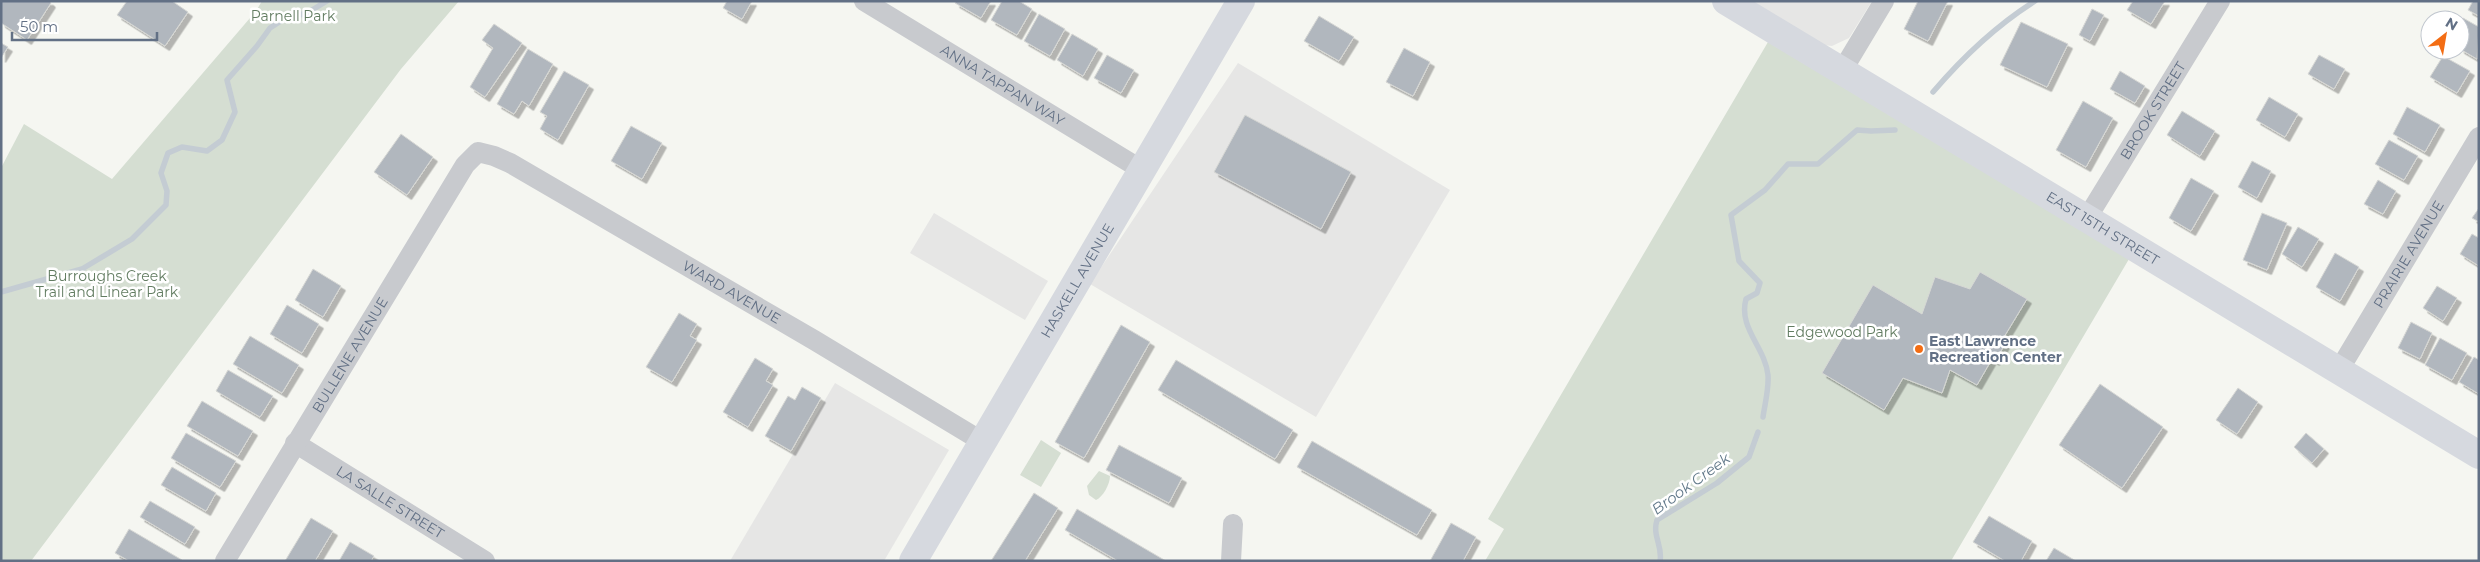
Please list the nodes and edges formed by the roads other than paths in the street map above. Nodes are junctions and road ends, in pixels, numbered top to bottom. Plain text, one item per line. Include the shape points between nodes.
1 (864, 1) edge
2 (1241, 1) edge
3 (1726, 1) edge
4 (1884, 1) edge
5 (2220, 1) edge
6 (1842, 71) junction
7 (2479, 137) edge
8 (478, 152) joint
9 (1142, 170) junction
10 (2087, 218) junction
11 (2338, 370) junction
12 (983, 442) junction
13 (295, 443) junction
14 (2479, 455) edge
15 (1233, 524) dead end
16 (225, 561) edge
17 (485, 561) edge
18 (913, 561) edge
19 (1231, 561) edge

1 - 9 street, ANNA TAPPAN WAY
2 - 9 main road, HASKELL AVENUE
3 - 6 main road, EAST 15TH STREET
4 - 6 street
5 - 10 street, BROOK STREET
6 - 10 main road, EAST 15TH STREET
7 - 11 street, PRAIRIE AVENUE
8 - 12 street, WARD AVENUE via 518,168
8 - 13 street, BULLENE AVENUE via 465,165
9 - 12 main road, HASKELL AVENUE
10 - 11 main road, EAST 15TH STREET
11 - 14 main road, EAST 15TH STREET
12 - 18 main road, HASKELL AVENUE
13 - 16 street, BULLENE AVENUE
13 - 17 street, LA SALLE STREET
15 - 19 street

